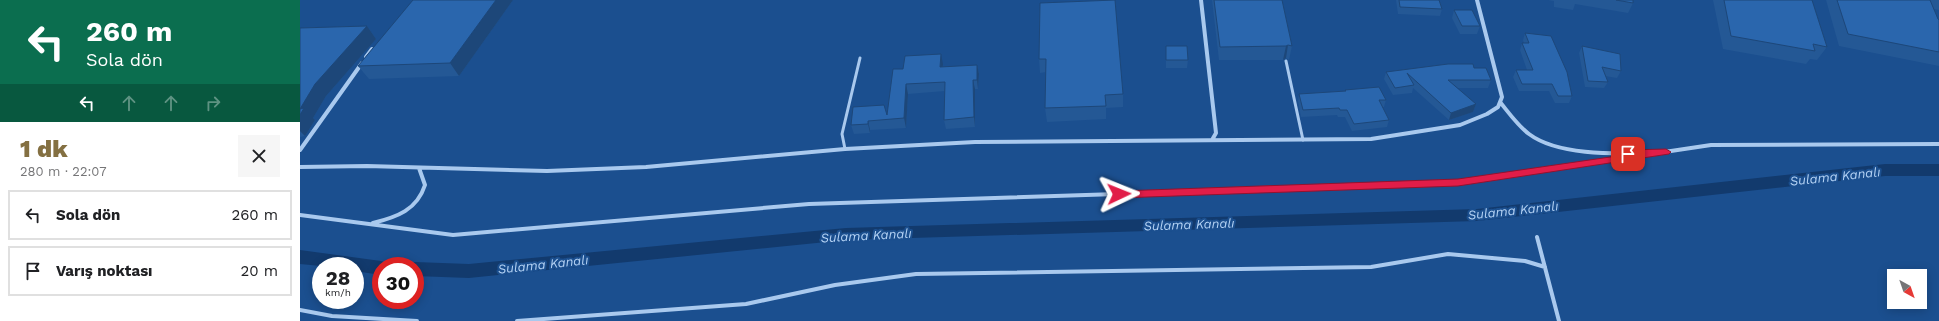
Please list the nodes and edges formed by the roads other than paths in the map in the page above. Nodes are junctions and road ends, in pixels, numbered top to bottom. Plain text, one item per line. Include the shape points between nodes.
1 (1201, 0) edge
2 (1477, 0) edge
3 (372, 49) edge
4 (860, 58) dead end
5 (1286, 61) dead end
6 (1500, 102) junction
7 (1212, 140) junction
8 (1303, 140) junction
9 (1939, 144) edge
10 (845, 149) junction
11 (300, 150) edge
12 (1666, 152) junction
13 (300, 167) edge
14 (419, 168) junction
15 (300, 215) edge
16 (370, 224) junction
17 (1537, 237) dead end
18 (1545, 268) junction
19 (300, 310) edge
20 (417, 321) edge
21 (517, 321) edge
22 (1559, 321) edge

1 - 7 street via 1216,133
2 - 6 street via 1502,97
3 - 11 street
4 - 10 lane via 842,134
5 - 8 lane
6 - 8 street via 1498,107 1487,114 1460,125 1371,139
6 - 12 street via 1528,134 1548,143 1615,154
7 - 8 street
7 - 10 street via 975,142
9 - 12 street via 1711,145
10 - 14 street via 638,167 547,171
12 - 16 street via 1458,183 809,204 453,235
13 - 14 street
14 - 16 street via 425,185 418,202 402,215
15 - 16 street
17 - 18 street
18 - 21 street via 1525,261 1448,254 1371,267 916,274 835,285 746,304
18 - 22 street
19 - 20 street via 332,316

